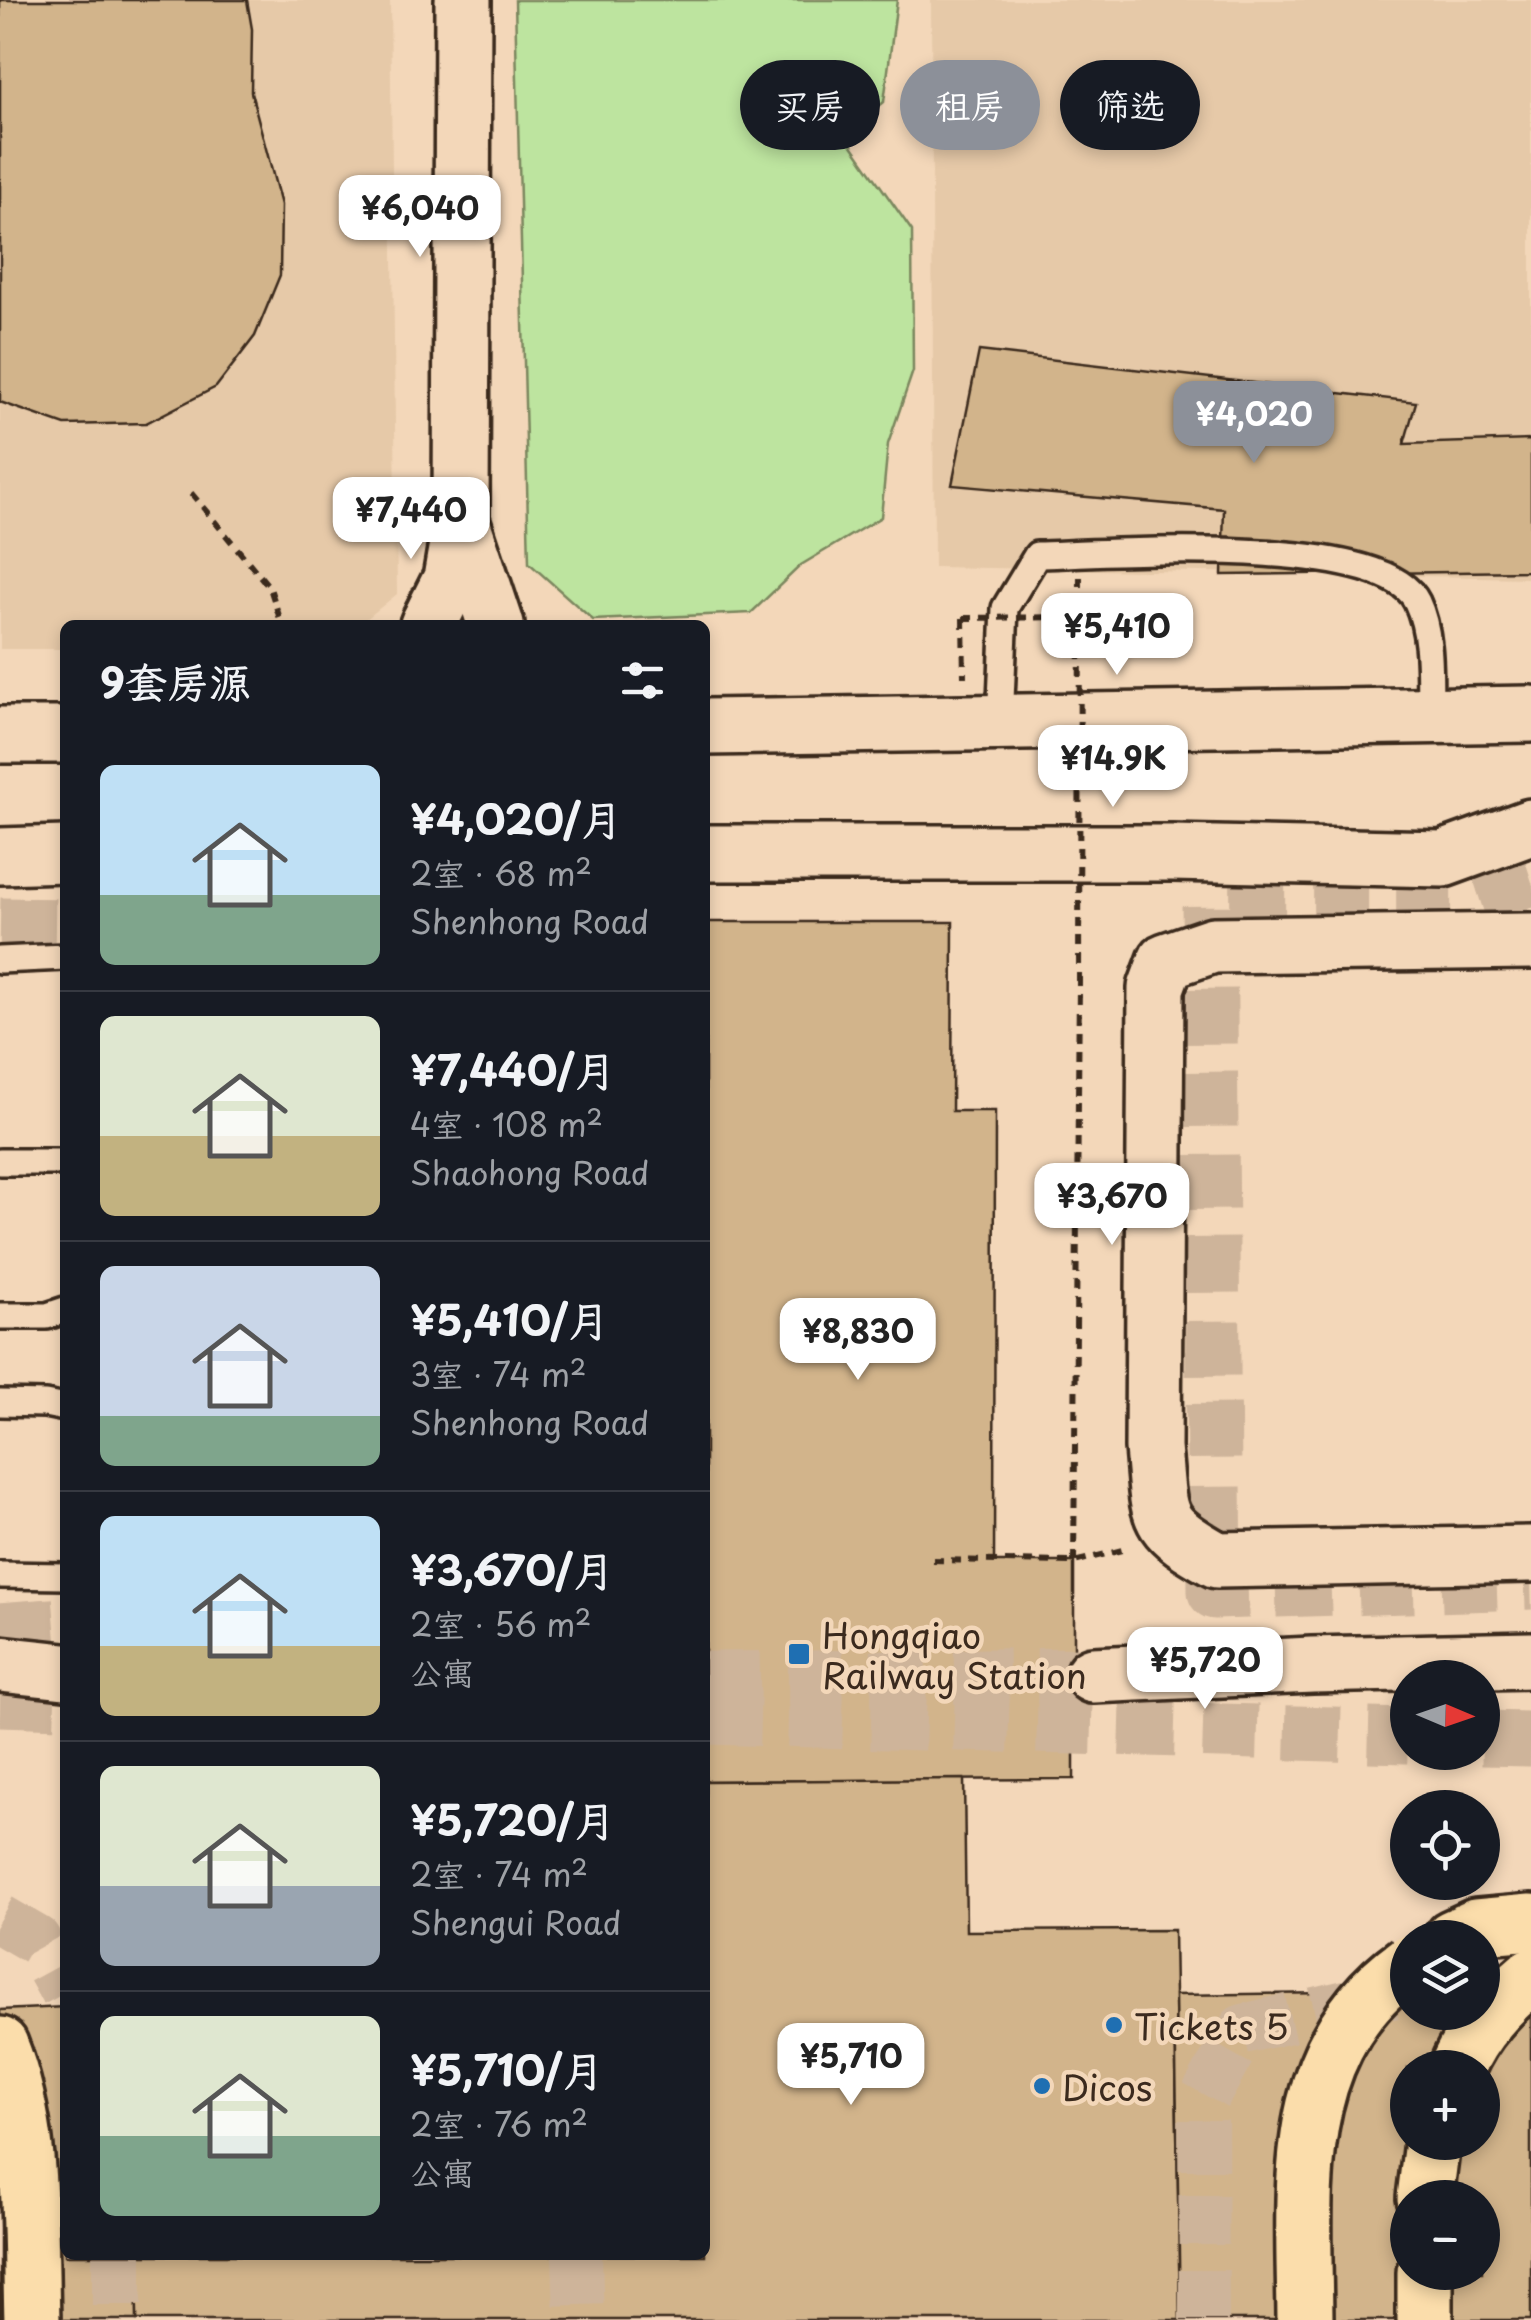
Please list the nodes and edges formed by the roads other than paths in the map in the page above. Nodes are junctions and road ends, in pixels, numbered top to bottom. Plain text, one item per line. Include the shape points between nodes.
1 (463, 0) edge
2 (461, 520) junction
3 (430, 620) edge
4 (494, 620) edge
5 (1531, 714) edge
6 (1430, 716) junction
7 (1000, 723) junction
8 (710, 728) edge
9 (0, 735) edge
10 (60, 735) edge
11 (1531, 827) edge
12 (710, 853) edge
13 (60, 854) edge
14 (0, 856) edge
15 (1531, 940) edge
16 (60, 957) edge
17 (0, 960) edge
18 (0, 1162) edge
19 (60, 1162) edge
20 (60, 1312) edge
21 (0, 1316) edge
22 (0, 1404) edge
23 (60, 1407) edge
24 (1531, 1554) edge
25 (0, 1574) edge
26 (60, 1576) edge
27 (1531, 1660) edge
28 (0, 1664) edge
29 (60, 1670) edge
30 (1094, 1675) tunnel mouth
31 (60, 1688) edge
32 (0, 1689) edge
33 (1531, 1922) edge
34 (1500, 1925) edge
35 (1390, 1976) edge
36 (1531, 1976) edge
37 (0, 2046) edge
38 (1465, 2050) edge
39 (1425, 2290) edge
40 (32, 2320) edge
41 (1306, 2320) edge
42 (1425, 2320) edge

1 - 2 street
2 - 3 street via 451,579
2 - 4 street
5 - 6 street
6 - 7 street
6 - 7 lane via 1428,647 1416,599 1384,574 1314,557 1214,550 1038,555 1004,608
7 - 8 street
9 - 10 street
11 - 12 street via 1443,859
13 - 14 street
15 - 24 street via 1213,945 1166,961 1156,988 1153,1448 1159,1512 1176,1537 1217,1560
16 - 17 lane
18 - 19 lane
20 - 21 lane
22 - 23 lane
25 - 26 lane
27 - 30 street
28 - 29 street
31 - 32 street
33 - 34 highway
35 - 41 highway, bridge via 1354,2010 1310,2113
36 - 38 highway, bridge via 1500,2003
37 - 40 highway via 27,2166
39 - 42 highway

